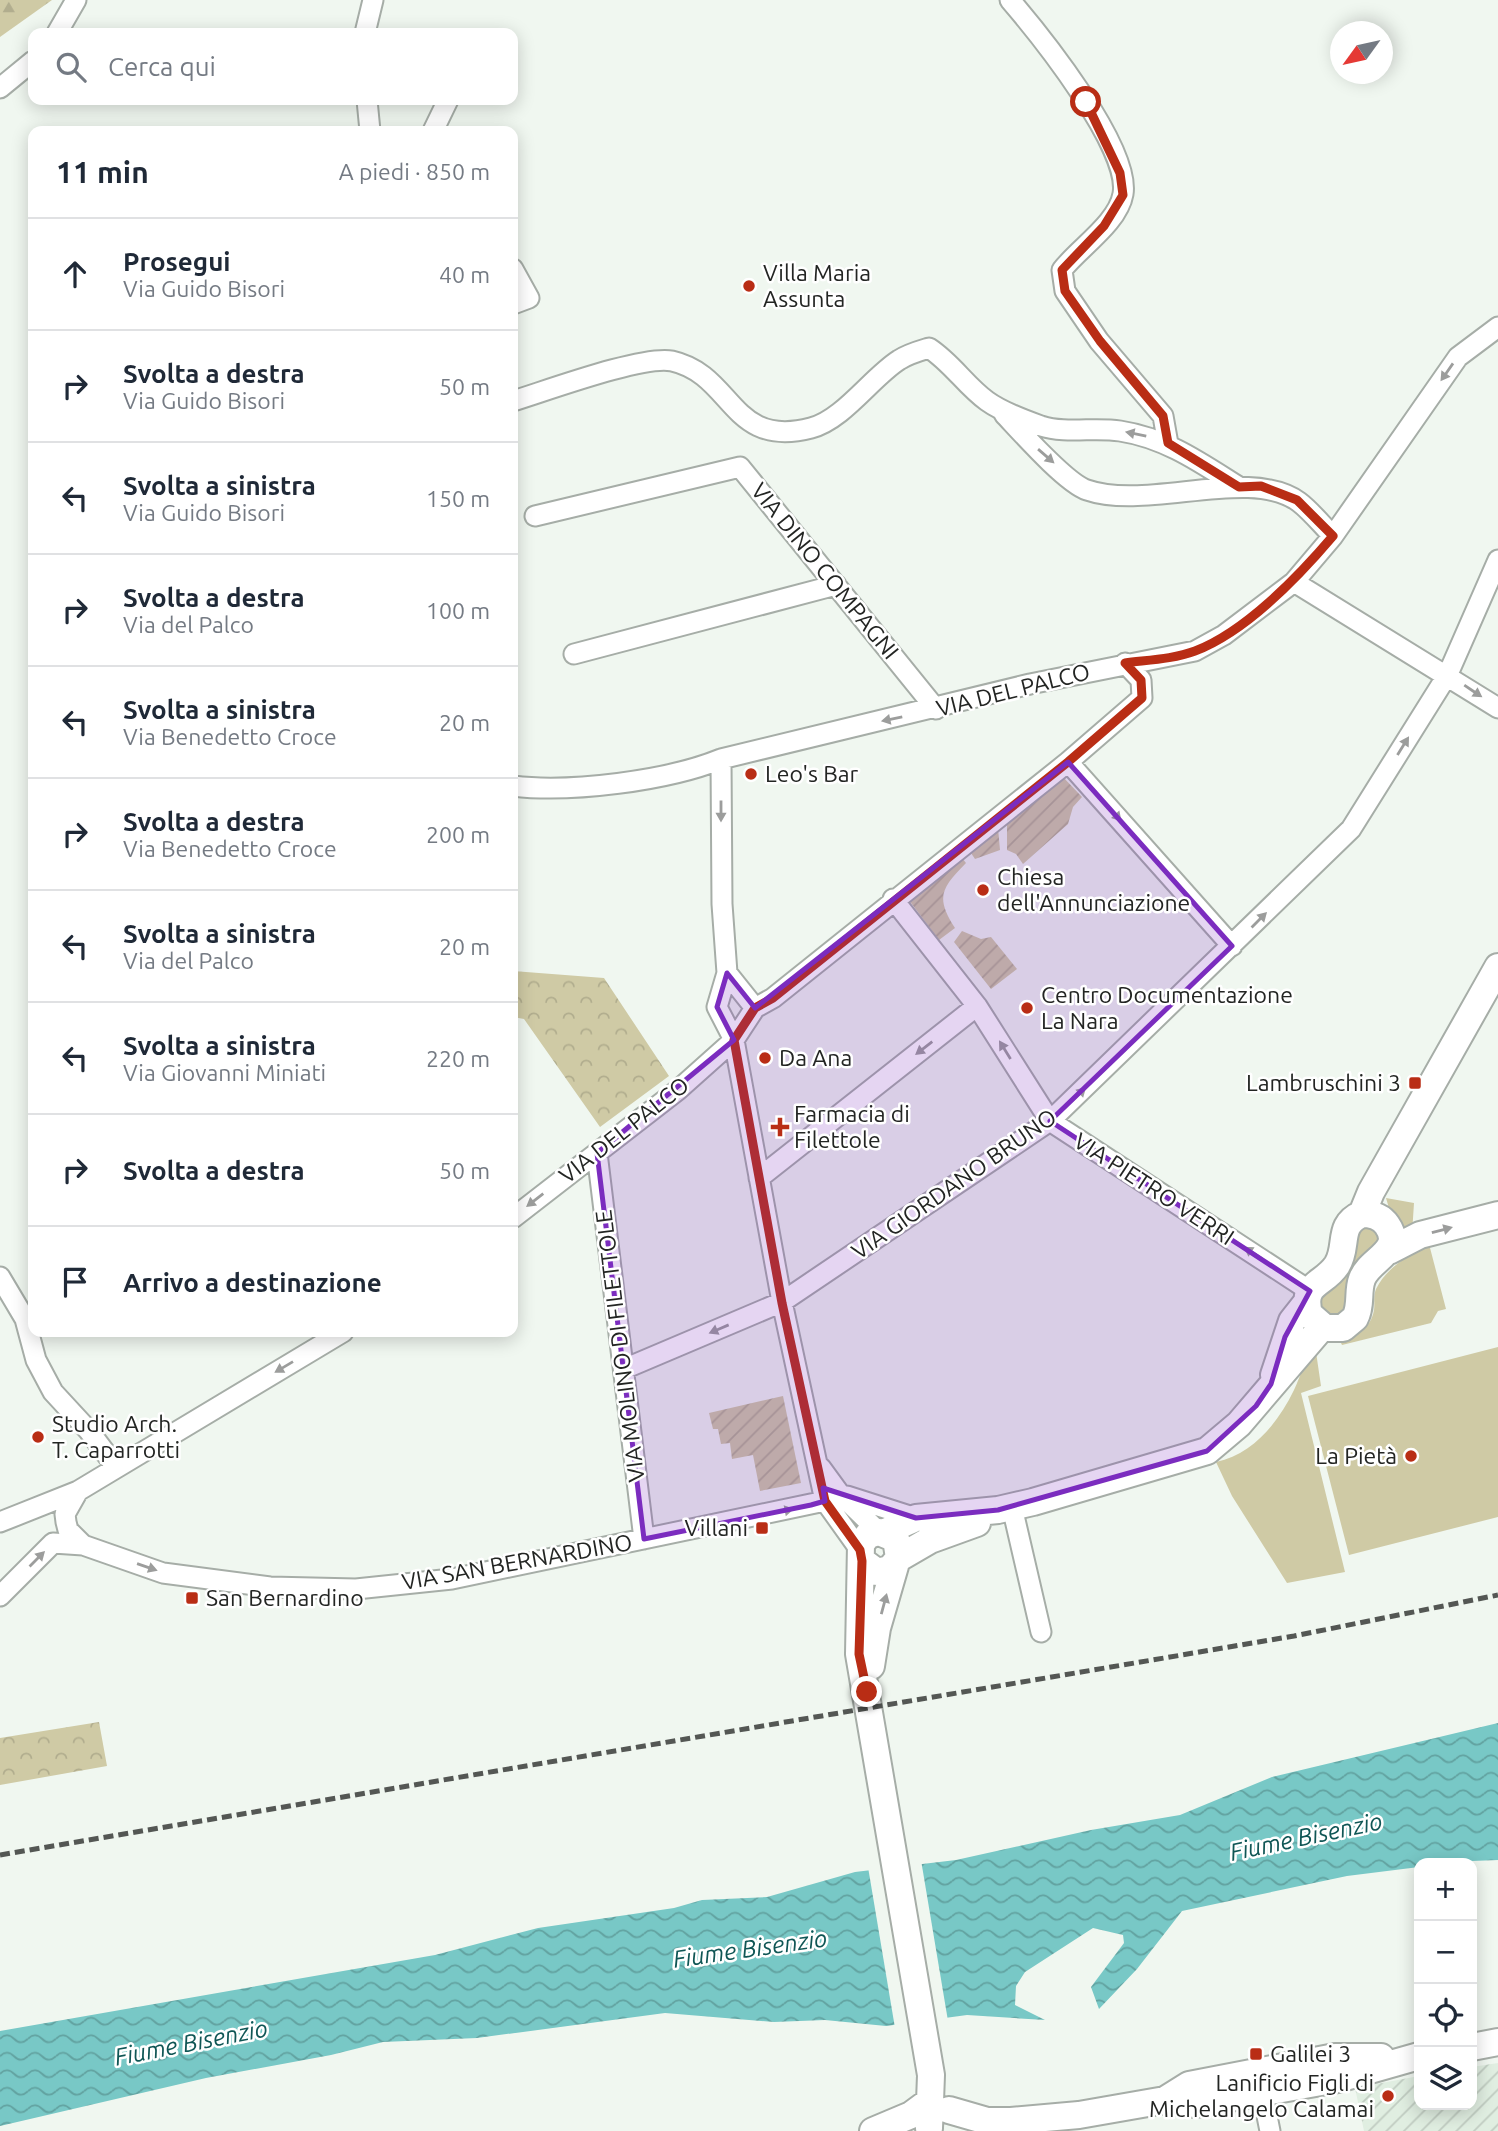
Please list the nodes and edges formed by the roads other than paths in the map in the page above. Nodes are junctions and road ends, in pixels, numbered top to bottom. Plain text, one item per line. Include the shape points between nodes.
1 (76, 0) edge
2 (373, 0) edge
3 (1010, 0) edge
4 (60, 28) edge
5 (366, 28) edge
6 (28, 65) edge
7 (0, 88) edge
8 (367, 105) edge
9 (446, 105) edge
10 (370, 126) edge
11 (435, 126) edge
12 (518, 277) edge
13 (518, 302) edge
14 (1498, 327) edge
15 (518, 400) edge
16 (998, 408) junction
17 (1168, 443) junction
18 (1239, 487) junction
19 (535, 516) dead end
20 (1333, 536) junction
21 (1498, 560) edge
22 (1294, 582) junction
23 (836, 585) junction
24 (574, 654) dead end
25 (1125, 663) junction
26 (1448, 674) junction
27 (1498, 708) edge
28 (936, 709) junction
29 (721, 759) junction
30 (1068, 762) junction
31 (522, 787) edge
32 (893, 899) junction
33 (1232, 946) junction
34 (1498, 967) edge
35 (727, 973) junction
36 (977, 1006) junction
37 (755, 1008) junction
38 (734, 1040) junction
39 (1050, 1121) junction
40 (597, 1153) junction
41 (759, 1178) junction
42 (518, 1214) edge
43 (1498, 1215) edge
44 (1371, 1216) junction
45 (1389, 1251) junction
46 (0, 1277) edge
47 (1308, 1297) junction
48 (782, 1303) junction
49 (1322, 1327) junction
50 (28, 1330) edge
51 (30, 1337) edge
52 (335, 1337) edge
53 (624, 1370) junction
54 (1272, 1384) junction
55 (116, 1466) junction
56 (78, 1491) junction
57 (833, 1497) junction
58 (1005, 1509) junction
59 (916, 1518) junction
60 (0, 1522) edge
61 (882, 1532) junction
62 (644, 1539) junction
63 (83, 1545) junction
64 (861, 1555) junction
65 (897, 1562) junction
66 (1, 1586) edge
67 (1041, 1632) dead end
68 (867, 1692) junction
69 (1498, 2042) edge
70 (1477, 2046) edge
71 (1414, 2056) edge
72 (1414, 2056) edge
73 (1262, 2091) junction
74 (1165, 2100) junction
75 (938, 2114) edge
76 (1061, 2121) edge
77 (874, 2131) edge
78 (998, 2131) edge
79 (1270, 2131) edge

1 - 4 street
2 - 5 street
3 - 17 street via 1069,75 1120,173 1123,195 1062,270 1065,291 1163,416
6 - 7 street
8 - 10 street
9 - 11 street
12 - 13 street via 529,298
14 -> 20 street, VIA DEL PALCO via 1458,357
15 - 16 street via 624,368 669,360 704,375 746,421 768,432 788,432 812,428 843,410 899,360 929,348
17 -> 16 street via 1119,430 1060,430
16 -> 18 street via 1084,490 1121,496
17 - 18 street
18 - 20 street via 1261,486 1297,500
19 - 23 street, VIA DINO COMPAGNI via 740,467
20 - 22 street, VIA DEL PALCO
21 - 26 street, VIA GIORDANO BRUNO
22 - 25 street, VIA DEL PALCO via 1195,651
22 - 26 street
23 - 24 street
23 - 28 street, VIA DINO COMPAGNI
25 - 28 street, VIA DEL PALCO
25 - 30 street via 1141,680 1142,698
26 -> 27 street
33 -> 26 street, VIA GIORDANO BRUNO via 1351,829
28 -> 29 street, VIA DEL PALCO
29 - 31 street, VIA DEL PALCO via 696,769 579,788
29 -> 35 street
30 - 32 street
30 -> 33 street
32 - 36 street, VIA PIETRO VERRI
32 - 37 street
39 -> 33 street, VIA GIORDANO BRUNO
34 - 44 main road via 1381,1178
35 - 37 street
35 - 38 street via 717,1007
39 -> 36 street, VIA PIETRO VERRI
36 -> 41 street
37 - 38 street, VIA DEL PALCO
38 - 40 street, VIA DEL PALCO
38 - 41 street
47 -> 39 street, VIA PIETRO VERRI
39 - 48 street, VIA GIORDANO BRUNO
40 -> 42 street, VIA DEL PALCO
40 - 53 street, VIA MOLINO DI FILETTOLE
41 - 48 street
45 -> 43 main road via 1420,1236
44 - 45 main road via 1391,1233
44 - 47 main road via 1351,1220 1337,1266
45 - 49 main road via 1362,1279 1359,1312 1350,1323 1333,1329
46 - 50 street
47 - 49 main road via 1313,1321
47 - 54 main road via 1292,1321
48 -> 53 street, VIA GIORDANO BRUNO
48 - 57 street via 818,1464
49 - 54 main road
51 - 55 street via 53,1392
52 -> 55 street
53 - 62 street, VIA MOLINO DI FILETTOLE
54 - 58 main road via 1239,1424 1207,1451
55 - 56 street
56 - 60 street
56 - 63 street via 65,1514 68,1530
57 - 59 street
57 - 61 street
62 -> 57 street, VIA SAN BERNARDINO
57 - 64 street
58 - 59 main road
58 - 65 main road via 930,1541
58 - 67 street
59 - 61 main road
61 - 64 main road via 869,1535
61 - 65 main road via 896,1539
63 -> 62 street, VIA SAN BERNARDINO via 163,1573 270,1587 356,1589 452,1579
66 -> 63 street via 53,1543
64 - 65 main road via 877,1572
64 - 68 main road via 859,1654
68 -> 65 main road via 877,1628
68 - 75 main road
69 - 70 main road
71 - 73 main road via 1338,2079
72 - 74 main road via 1335,2057 1189,2085
73 - 74 main road via 1196,2104
73 - 79 street
74 - 76 main road
75 - 76 main road via 987,2121
75 - 77 main road
75 - 77 main road via 911,2115
76 - 78 main road

